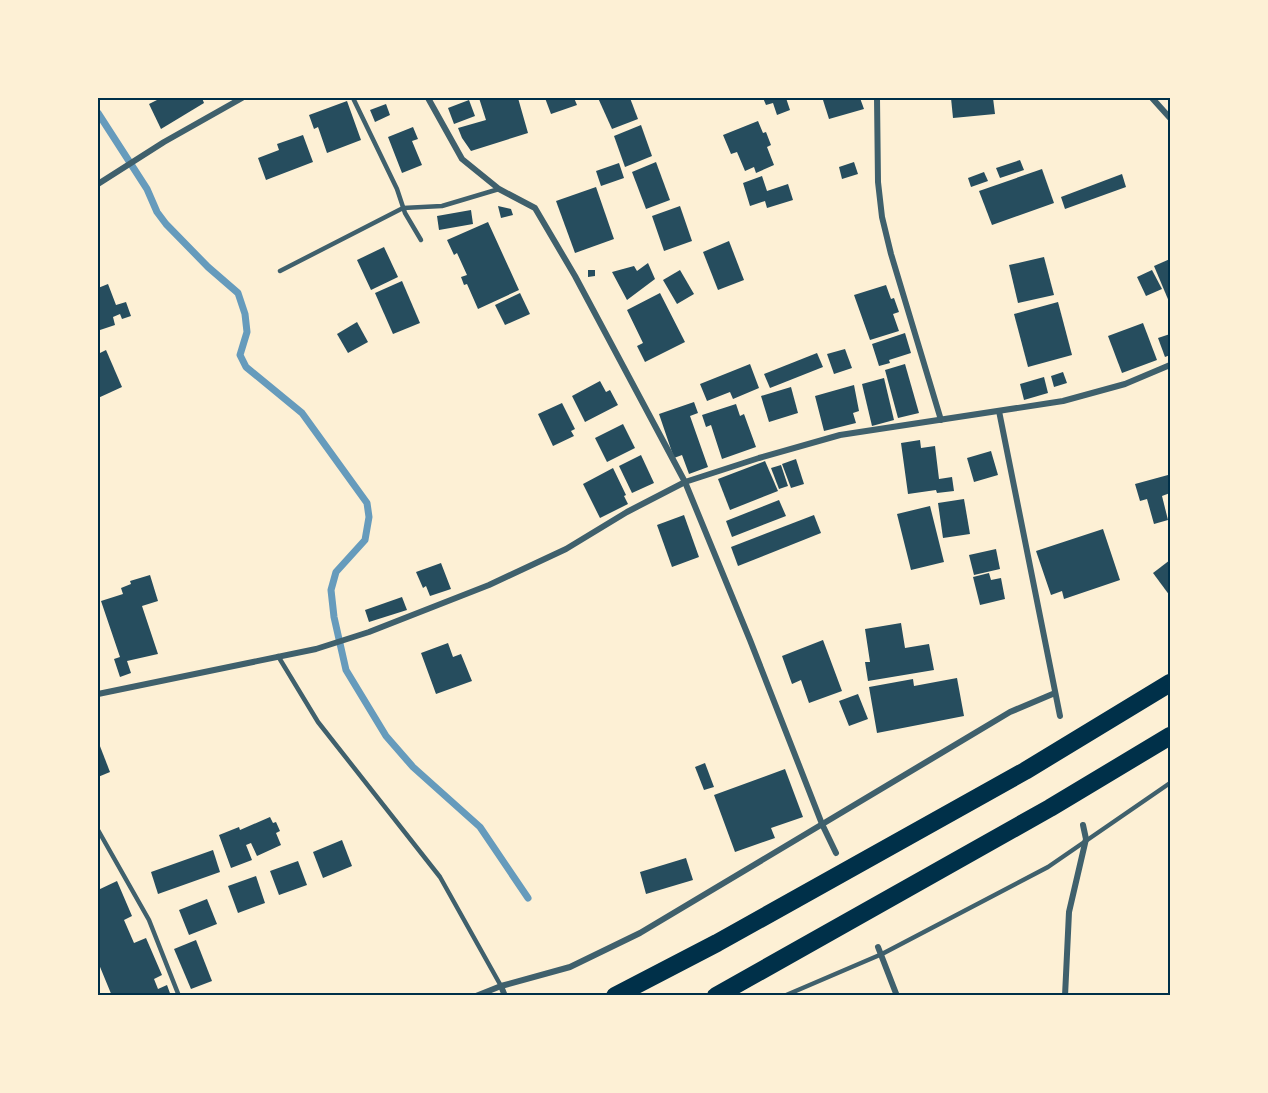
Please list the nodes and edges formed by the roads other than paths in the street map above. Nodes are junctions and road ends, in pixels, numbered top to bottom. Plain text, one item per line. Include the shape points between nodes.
1 (242, 98) edge
2 (353, 98) edge
3 (428, 98) edge
4 (877, 98) edge
5 (1152, 98) edge
6 (1170, 118) edge
7 (98, 184) edge
8 (499, 189) junction
9 (403, 208) junction
10 (421, 240) dead end
11 (280, 271) dead end
12 (1170, 366) edge
13 (999, 411) junction
14 (941, 420) junction
15 (685, 482) junction
16 (279, 656) junction
17 (1170, 683) edge
18 (1055, 693) junction
19 (98, 694) edge
20 (1060, 716) dead end
21 (1170, 736) edge
22 (1170, 783) edge
23 (822, 824) junction
24 (1083, 825) dead end
25 (98, 830) edge
26 (1086, 839) junction
27 (836, 853) dead end
28 (880, 950) junction
29 (501, 986) junction
30 (179, 996) edge
31 (476, 996) edge
32 (505, 996) edge
33 (615, 996) edge
34 (718, 996) edge
35 (784, 996) edge
36 (897, 996) edge
37 (1065, 996) edge

1 - 7 street
2 - 9 lane
3 - 8 street via 462,159
4 - 14 street via 882,217
5 - 6 street
8 - 9 lane via 442,206
8 - 15 street via 535,208
9 - 10 lane
9 - 11 lane
12 - 13 street via 1063,402
13 - 14 street
13 - 18 street
14 - 15 street via 840,435
15 - 16 street via 566,549 489,585 369,632
15 - 23 street
16 - 19 street
16 - 29 lane via 318,722 440,878
17 - 33 highway via 1015,777
18 - 20 street
18 - 23 street via 1010,712
21 - 34 highway
22 - 26 lane
23 - 27 street
23 - 29 street via 640,933 570,967
24 - 26 street
25 - 30 lane via 149,920
26 - 28 lane via 1048,867
26 - 37 street via 1069,912
28 - 35 lane
28 - 36 street
29 - 31 street
29 - 32 street

